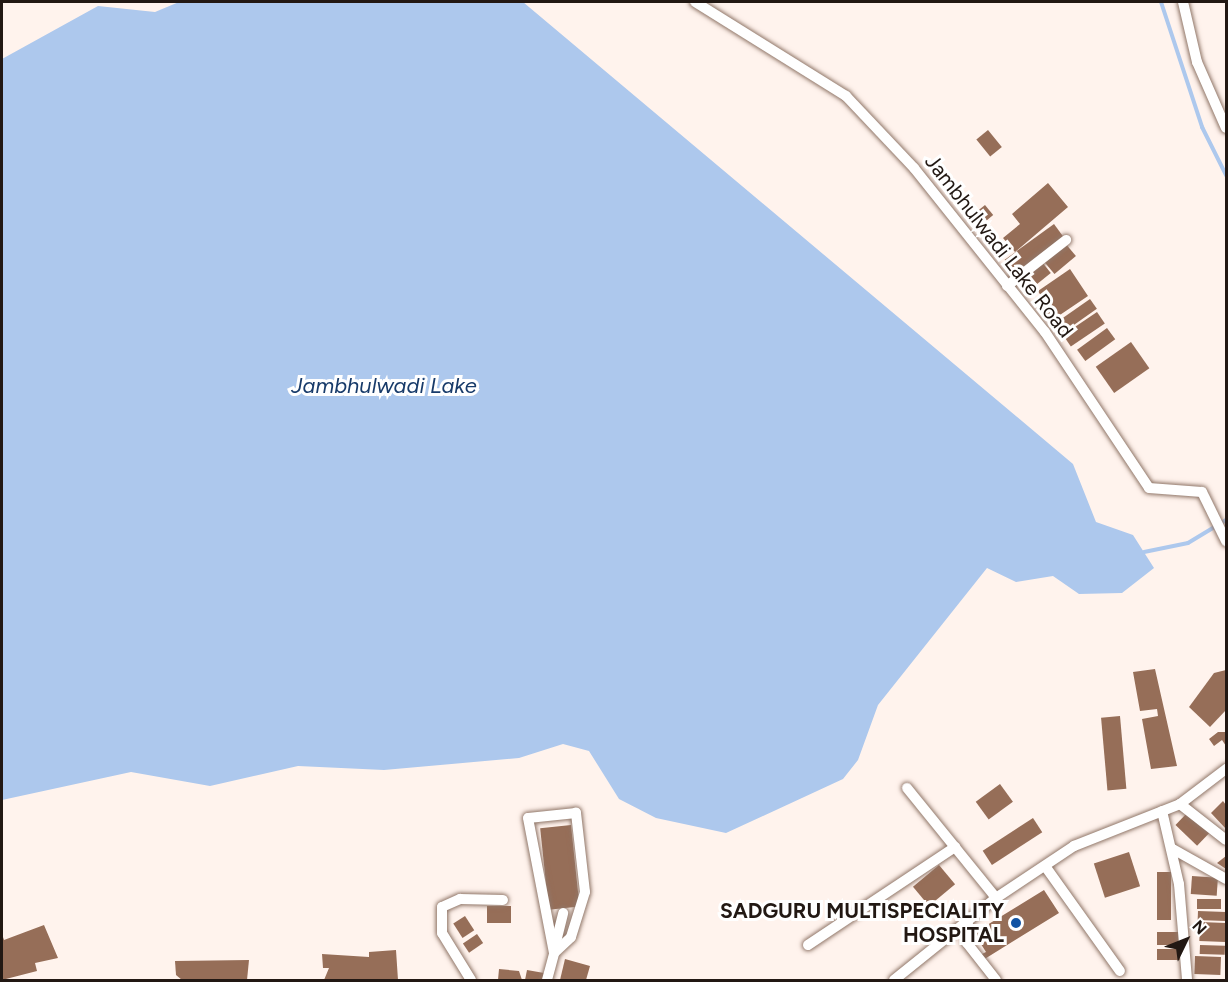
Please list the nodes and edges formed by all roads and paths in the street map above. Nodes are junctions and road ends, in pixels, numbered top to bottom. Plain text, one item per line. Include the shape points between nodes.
1 (695, 2) edge
2 (1183, 2) edge
3 (1227, 128) edge
4 (1066, 240) dead end
5 (1007, 286) junction
6 (1227, 541) edge
7 (1227, 770) edge
8 (907, 788) dead end
9 (1180, 804) junction
10 (1162, 811) junction
11 (1227, 840) edge
12 (955, 847) junction
13 (1171, 848) junction
14 (1045, 866) junction
15 (1227, 879) edge
16 (996, 898) junction
17 (503, 900) dead end
18 (563, 913) dead end
19 (969, 921) junction
20 (808, 945) dead end
21 (554, 953) junction
22 (1120, 971) dead end
23 (471, 981) edge
24 (547, 981) edge
25 (894, 981) edge
26 (996, 981) edge
27 (1187, 981) edge

1 - 5 street, Jambhulwadi Lake Road via 846,96 914,168
2 - 3 street via 1197,62
4 - 5 street
5 - 6 street, Jambhulwadi Lake Road via 1045,332 1149,488 1202,492
7 - 9 street
8 - 12 street
9 - 10 street
9 - 11 street
10 - 13 street
10 - 14 street via 1088,838
12 - 16 street
12 - 20 street
13 - 15 street
13 - 27 street
14 - 16 street
14 - 22 street
16 - 19 street
17 - 23 street via 460,899 442,907 442,933
18 - 21 street
19 - 25 street
19 - 26 street via 967,943
21 - 21 street via 571,937 585,892 576,813 528,818
21 - 24 street

